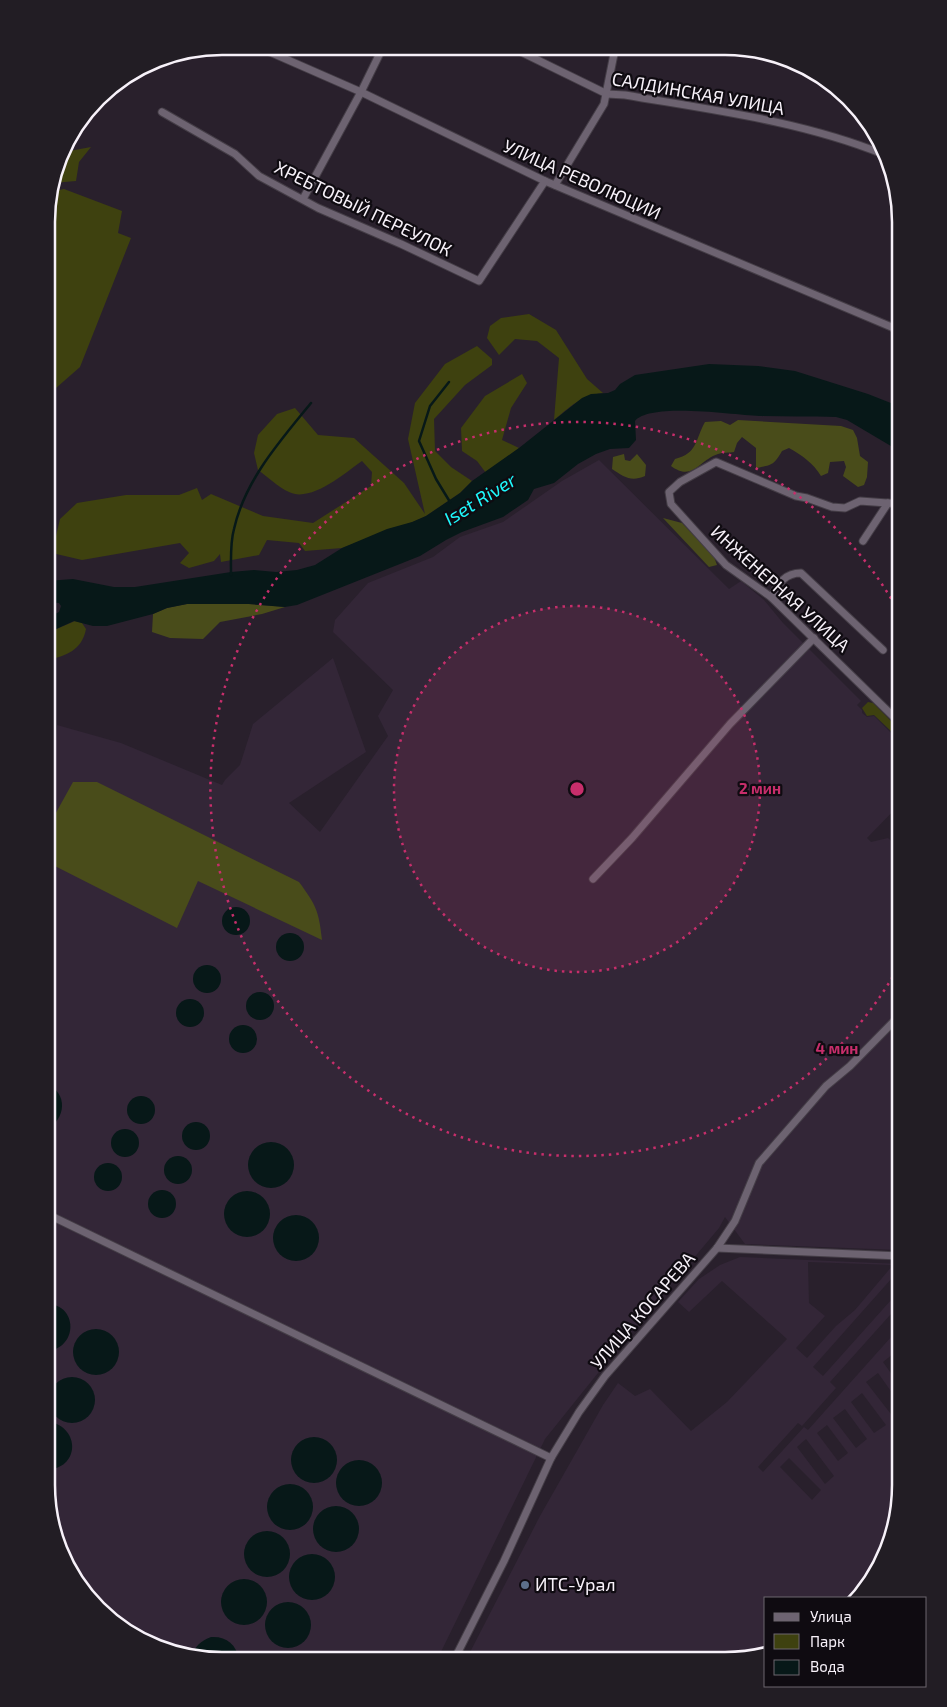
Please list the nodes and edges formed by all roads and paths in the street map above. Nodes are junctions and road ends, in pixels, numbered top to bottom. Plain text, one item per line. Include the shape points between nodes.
1 (277, 55) edge
2 (379, 55) edge
3 (527, 55) edge
4 (614, 55) edge
5 (361, 92) junction
6 (607, 94) junction
7 (162, 112) dead end
8 (876, 151) edge
9 (545, 182) junction
10 (555, 185) junction
11 (303, 199) junction
12 (892, 327) edge
13 (888, 503) junction
14 (892, 503) edge
15 (863, 541) dead end
16 (771, 597) junction
17 (814, 638) junction
18 (882, 650) dead end
19 (892, 715) edge
20 (593, 879) dead end
21 (892, 1022) edge
22 (55, 1218) edge
23 (717, 1248) junction
24 (892, 1256) edge
25 (552, 1458) junction
26 (458, 1652) edge

1 - 5 street, УЛИЦА РЕВОЛЮЦИИ
2 - 5 street
3 - 6 street, САЛДИНСКАЯ УЛИЦА
4 - 6 street
5 - 9 street, УЛИЦА РЕВОЛЮЦИИ
5 - 11 street
6 - 8 street, САЛДИНСКАЯ УЛИЦА via 800,127
6 - 10 street
7 - 11 street, ХРЕБТОВЫЙ ПЕРЕУЛОК via 235,154 259,176
9 - 10 street, УЛИЦА РЕВОЛЮЦИИ
9 - 11 street, ХРЕБТОВЫЙ ПЕРЕУЛОК via 479,281
10 - 12 street, УЛИЦА РЕВОЛЮЦИИ
13 - 14 street
13 - 15 street
13 - 16 street, ИНЖЕНЕРНАЯ УЛИЦА via 860,501 845,508 832,508 716,462 680,482 669,492 671,504 726,565
16 - 17 street, ИНЖЕНЕРНАЯ УЛИЦА
16 - 18 street via 780,582 792,573 801,572
17 - 19 street, ИНЖЕНЕРНАЯ УЛИЦА
17 - 20 street via 730,724
21 - 23 street, УЛИЦА КОСАРЕВА via 826,1086 759,1163 734,1221
22 - 25 street
23 - 24 street
23 - 25 street, УЛИЦА КОСАРЕВА via 605,1376
25 - 26 street, УЛИЦА КОСАРЕВА

